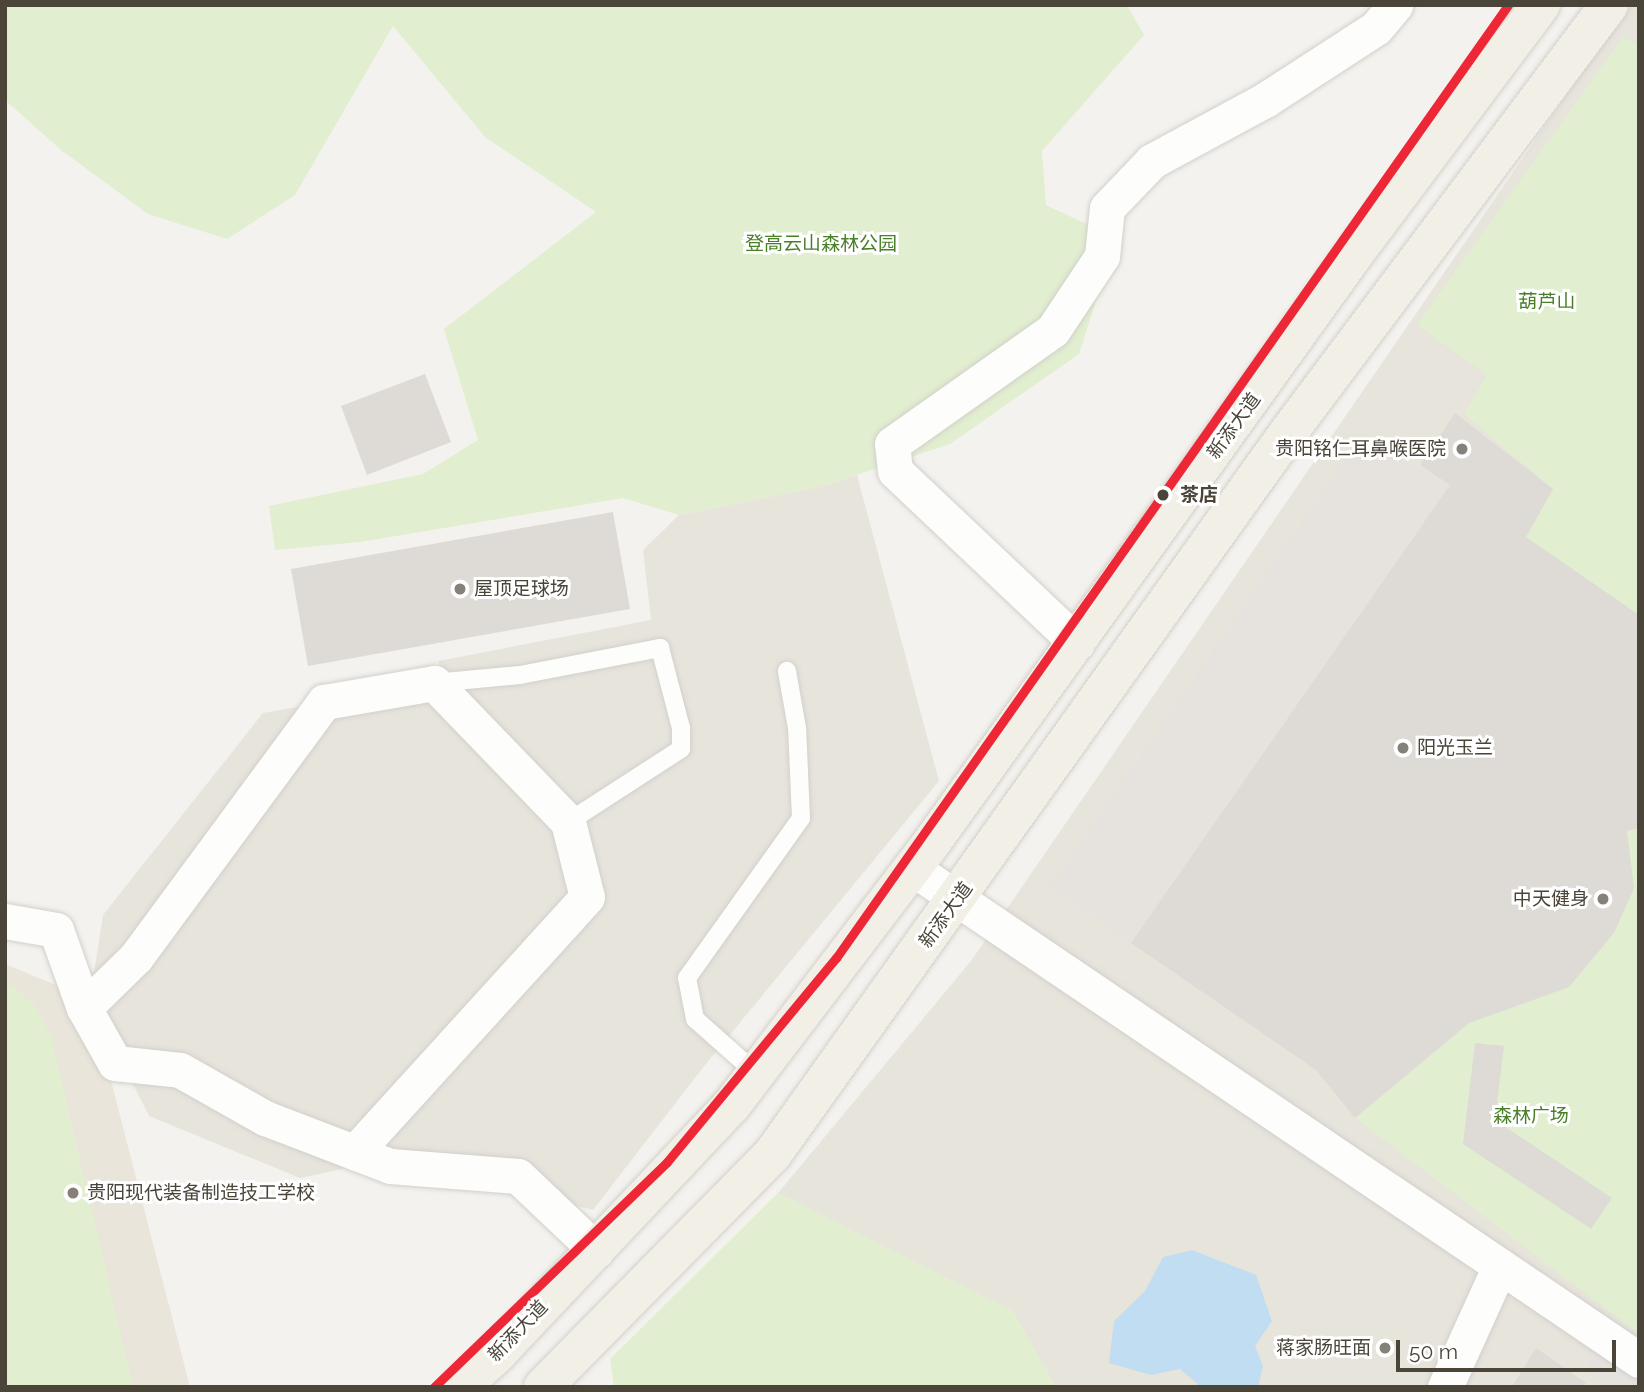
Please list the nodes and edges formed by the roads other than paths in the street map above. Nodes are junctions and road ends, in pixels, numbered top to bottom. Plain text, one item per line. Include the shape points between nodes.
1 (1395, 5) edge
2 (1541, 5) edge
3 (1609, 5) edge
4 (1077, 643) junction
5 (787, 671) dead end
6 (434, 683) junction
7 (568, 822) junction
8 (912, 868) junction
9 (958, 899) junction
10 (5, 921) edge
11 (84, 1008) junction
12 (756, 1073) junction
13 (355, 1152) junction
14 (596, 1250) junction
15 (1500, 1266) junction
16 (1639, 1360) edge
17 (461, 1387) edge
18 (543, 1387) edge
19 (1445, 1387) edge

1 - 4 street via 1376,28 1265,100 1152,162 1108,208 1102,256 1054,330 892,444 895,471
2 - 4 main road, 新添大道 via 1350,260
3 - 9 main road, 新添大道 via 1288,433
4 - 8 main road, 新添大道
5 - 12 lane via 797,728 801,818 687,978 695,1019
6 - 7 street
6 - 7 lane via 520,675 660,648 681,727 681,748
6 - 11 street via 324,702 136,957
7 - 13 street via 587,897
8 - 9 street
8 - 12 main road, 新添大道
9 - 15 street
9 - 18 main road, 新添大道 via 772,1155
10 - 11 street via 55,930
11 - 13 street via 115,1063 180,1070 265,1118
12 - 14 main road, 新添大道 via 731,1107
13 - 14 street via 390,1166 518,1176
14 - 17 main road, 新添大道
15 - 16 street
15 - 19 street

